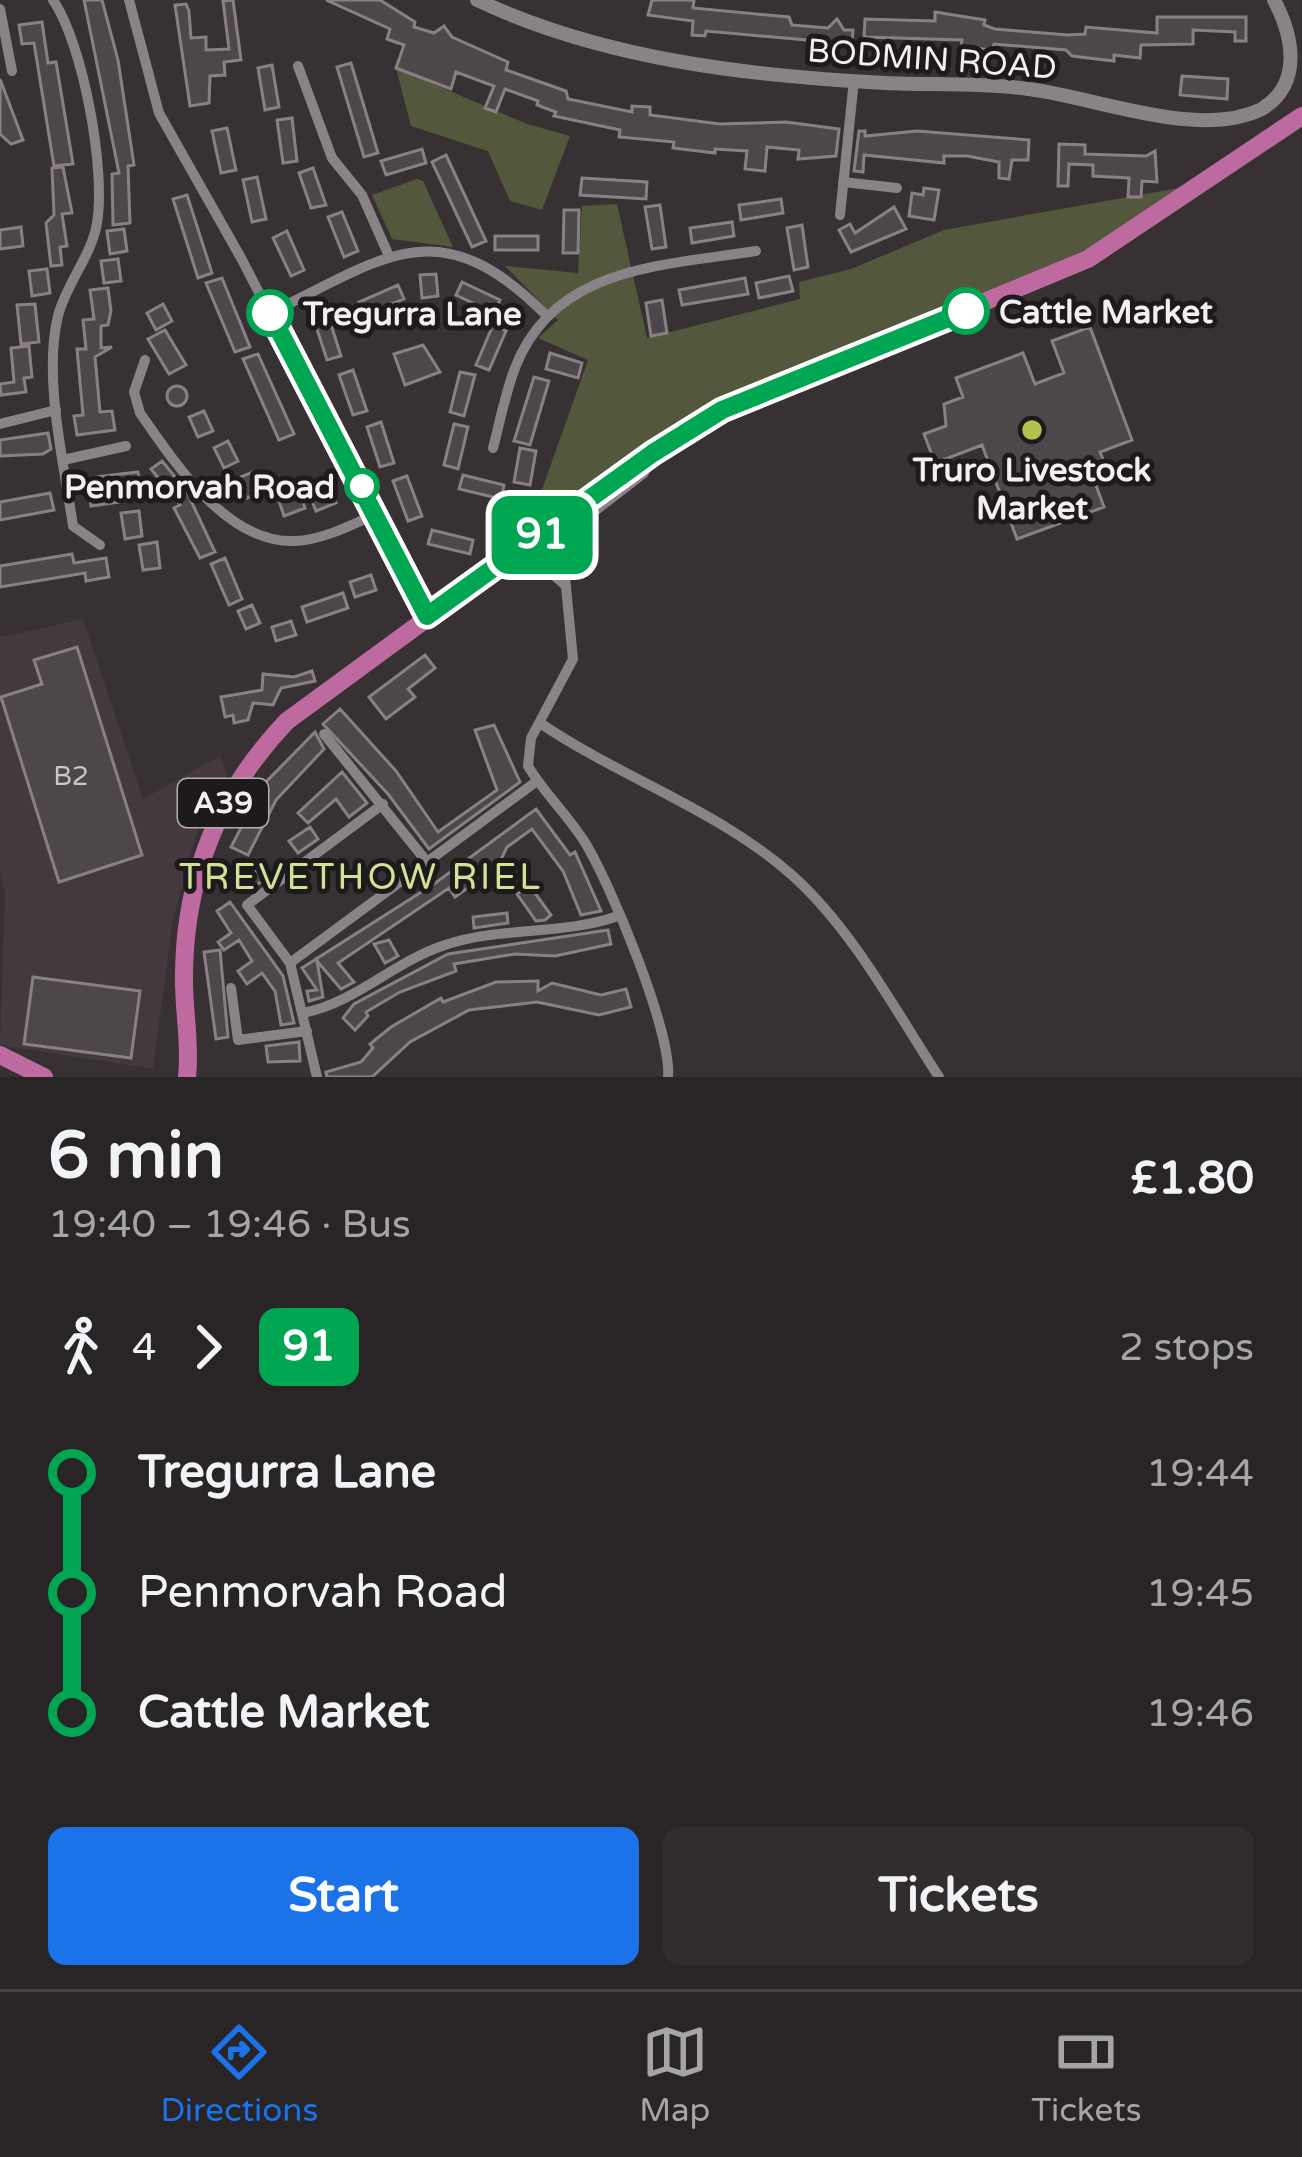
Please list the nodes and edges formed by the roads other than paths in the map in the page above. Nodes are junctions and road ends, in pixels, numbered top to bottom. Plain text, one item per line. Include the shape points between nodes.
1 (53, 0) edge
2 (129, 0) edge
3 (478, 0) edge
4 (1274, 0) edge
5 (0, 9) edge
6 (298, 66) dead end
7 (12, 71) dead end
8 (854, 80) junction
9 (1299, 120) edge
10 (843, 182) junction
11 (897, 188) dead end
12 (840, 215) dead end
13 (756, 251) dead end
14 (389, 256) junction
15 (270, 313) junction
16 (545, 314) junction
17 (145, 360) dead end
18 (56, 410) junction
19 (0, 424) edge
20 (126, 446) dead end
21 (494, 448) dead end
22 (653, 453) junction
23 (63, 460) junction
24 (376, 514) junction
25 (538, 537) junction
26 (100, 545) dead end
27 (562, 559) junction
28 (503, 562) junction
29 (561, 580) junction
30 (427, 616) junction
31 (540, 724) junction
32 (324, 734) dead end
33 (537, 781) junction
34 (383, 804) junction
35 (427, 862) junction
36 (618, 916) junction
37 (290, 963) junction
38 (230, 988) dead end
39 (303, 1013) junction
40 (307, 1031) junction
41 (0, 1055) edge
42 (44, 1077) edge
43 (187, 1077) edge
44 (317, 1077) edge
45 (668, 1077) edge
46 (939, 1077) edge

1 - 18 street via 78,52 97,223 57,317
2 - 15 street via 159,113
3 - 8 street, BODMIN ROAD via 601,45
4 - 8 street, BODMIN ROAD via 1294,38 1293,75 1263,108 1227,118 1186,120 1018,87
5 - 7 street
6 - 14 street via 332,158 362,196
8 - 10 street
9 - 22 highway, A39 via 1088,259 761,392
10 - 11 street
10 - 12 street
13 - 16 street via 611,274
14 - 15 street
14 - 16 street via 424,250 471,259 509,279
15 - 24 street
16 - 21 street via 515,367
17 - 24 street via 134,392 140,413 236,525 297,542
18 - 19 street
18 - 23 street
20 - 23 street
22 - 25 highway, A39
22 - 27 street via 644,472 569,534
23 - 26 street via 74,526
24 - 30 street
25 - 27 street
25 - 28 highway, A39
25 - 29 street
27 - 29 street
28 - 29 street via 547,568
28 - 30 highway, A39
29 - 31 street via 572,611 573,659
30 - 43 highway, A39 via 287,721 222,805 186,932
31 - 33 street via 528,752
31 - 46 street via 754,845 794,877 835,922
32 - 34 street
33 - 35 street
33 - 36 street via 585,842
34 - 35 street
34 - 37 street via 247,905
35 - 37 street
36 - 39 street via 448,944 339,1005
36 - 45 street via 670,1058
37 - 39 street
38 - 40 street via 238,1040
39 - 40 street
40 - 44 street
41 - 42 highway

